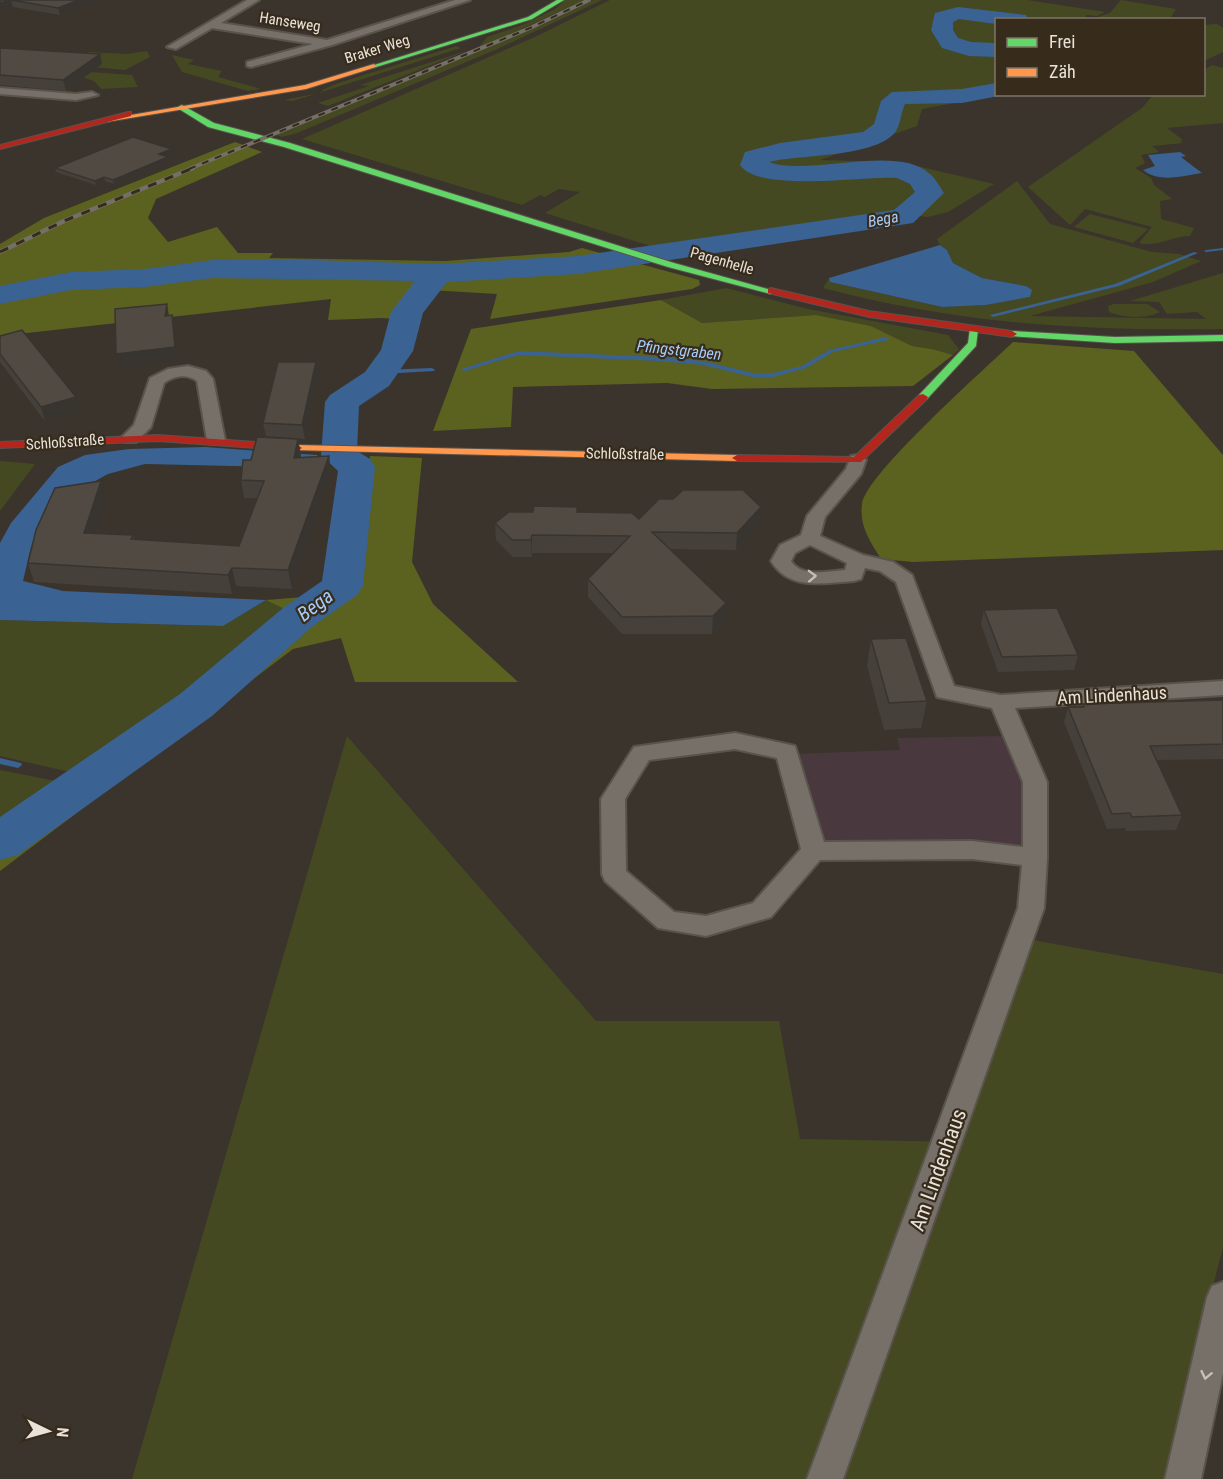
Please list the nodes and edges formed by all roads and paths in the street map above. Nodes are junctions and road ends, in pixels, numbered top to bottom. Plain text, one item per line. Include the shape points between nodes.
1 (255, 0) edge
2 (465, 0) edge
3 (557, 1) edge
4 (212, 26) junction
5 (328, 43) junction
6 (172, 47) dead end
7 (251, 64) dead end
8 (0, 91) edge
9 (92, 95) dead end
10 (203, 104) junction
11 (182, 107) junction
12 (227, 129) junction
13 (0, 147) edge
14 (973, 330) junction
15 (1223, 338) edge
16 (130, 438) junction
17 (216, 443) junction
18 (0, 445) edge
19 (857, 460) junction
20 (810, 538) junction
21 (857, 560) junction
22 (1223, 688) edge
23 (1000, 702) junction
24 (814, 851) junction
25 (1035, 858) junction
26 (1223, 1297) edge
27 (825, 1479) edge
28 (1183, 1479) edge

1 - 4 street
2 - 5 street, Hanseweg
3 - 10 main road, Braker Weg via 530,18 306,87
4 - 5 street, Hanseweg
4 - 6 street
5 - 7 street, Hanseweg
8 - 9 street
10 - 11 main road, Braker Weg
10 - 12 main road, Pagenhelle
11 - 12 main road, Pagenhelle via 211,125
11 - 13 main road, Braker Weg via 133,113
12 - 14 main road, Pagenhelle via 696,272 884,316
14 - 15 main road, Pagenhelle via 1144,342
14 - 19 main road via 973,344
16 - 17 main road, Schloßstraße
16 - 17 street, Schloßstraße via 141,427 156,381 186,372 205,379
16 - 18 main road, Schloßstraße
17 - 19 main road, Schloßstraße via 330,450
19 - 20 street via 855,470 816,516
20 - 21 street, Am Lindenhaus
20 -> 21 street via 787,549 781,561 783,569 796,577 854,575
21 - 23 street, Am Lindenhaus via 886,566 905,579 945,692
22 - 23 street, Am Lindenhaus
23 - 25 street, Am Lindenhaus via 1035,782
24 - 24 street via 762,910 706,926 667,921 614,874 613,799 642,753 735,741 787,752
24 - 25 street via 972,850
25 - 27 street, Am Lindenhaus via 1031,908
26 -> 28 street

